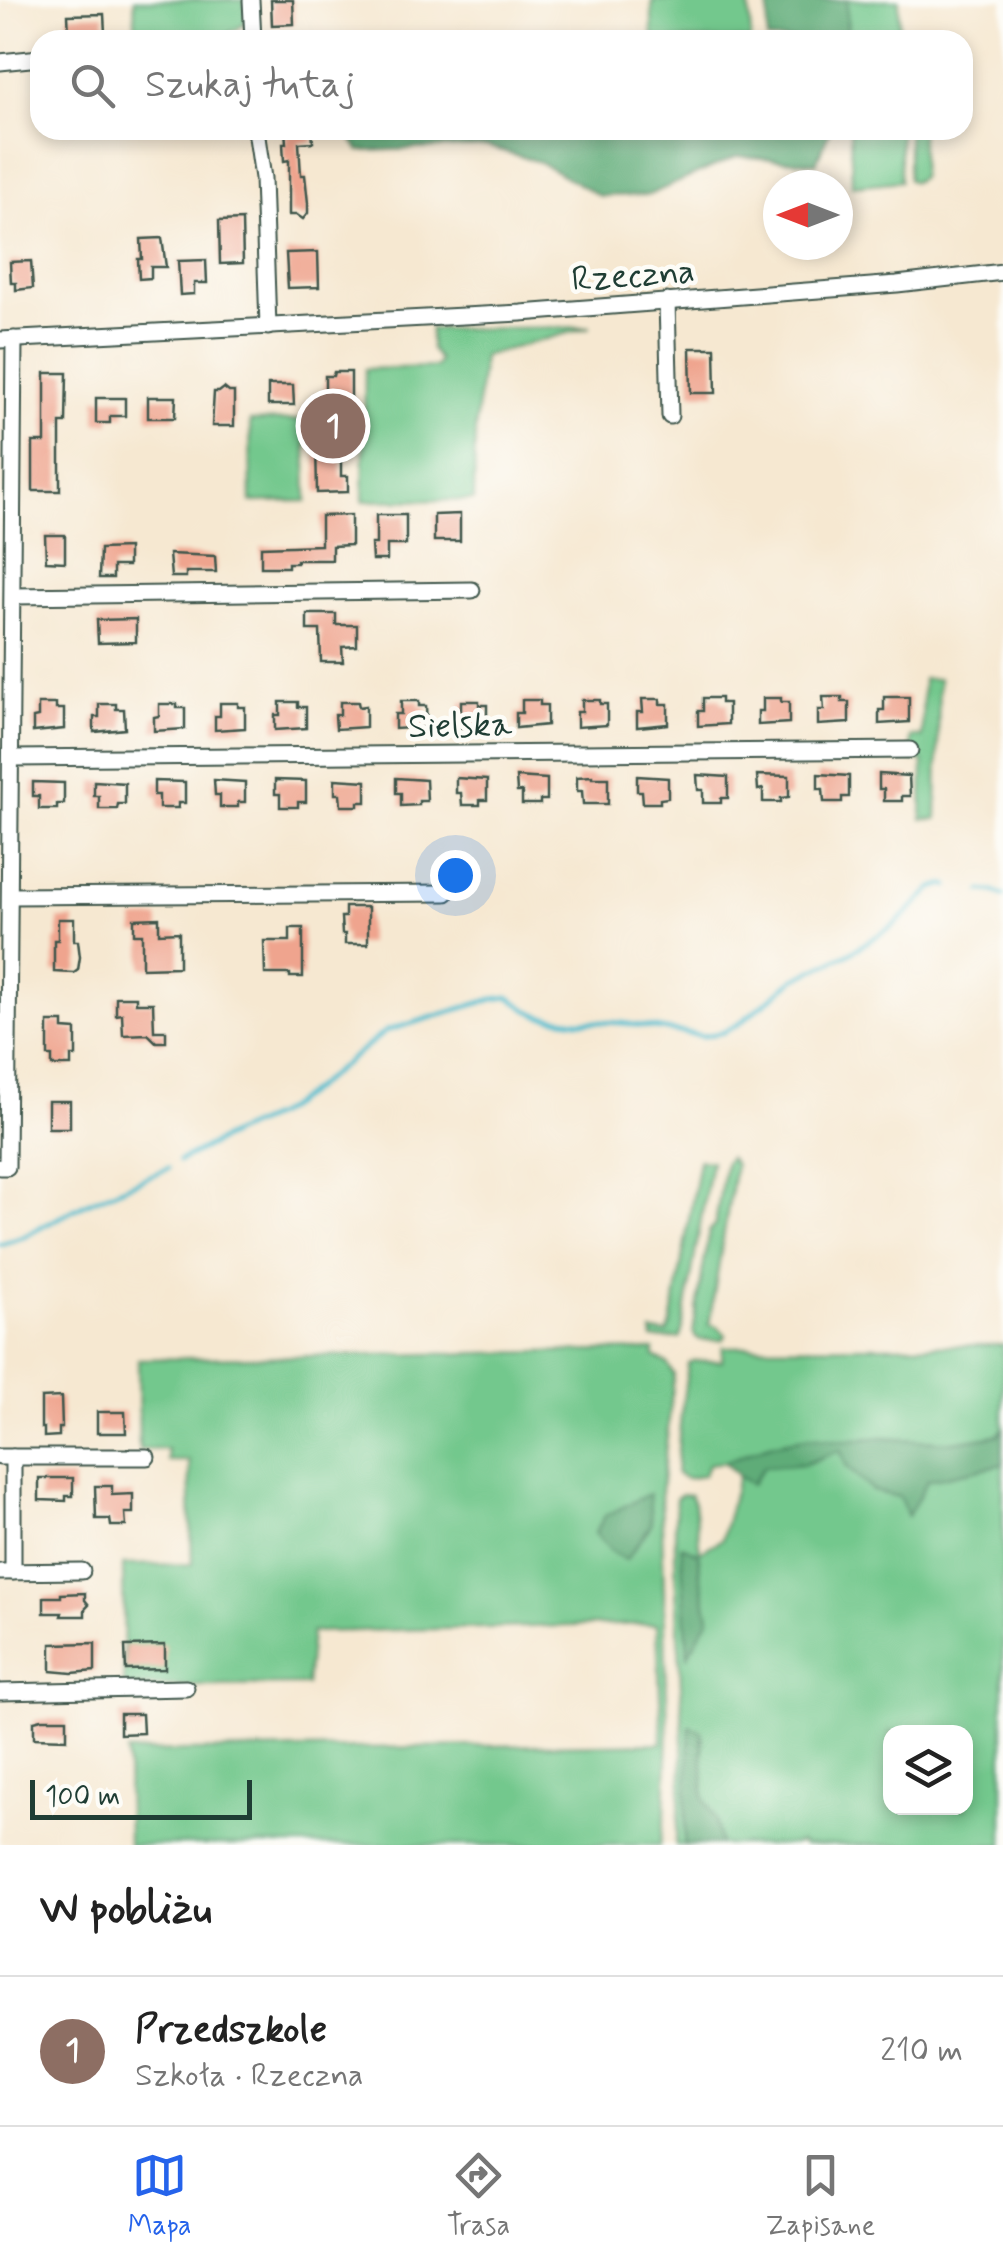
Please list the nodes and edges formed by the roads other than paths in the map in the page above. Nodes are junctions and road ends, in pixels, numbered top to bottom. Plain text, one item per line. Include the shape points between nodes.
1 (251, 0) edge
2 (252, 30) edge
3 (30, 59) edge
4 (0, 62) edge
5 (257, 140) edge
6 (1003, 272) edge
7 (668, 301) junction
8 (268, 327) junction
9 (7, 340) edge
10 (670, 416) dead end
11 (472, 590) dead end
12 (13, 596) junction
13 (910, 750) dead end
14 (10, 758) junction
15 (5, 799) edge
16 (446, 892) dead end
17 (10, 896) junction
18 (3, 1167) edge
19 (6, 1457) edge
20 (147, 1457) dead end
21 (6, 1572) edge
22 (82, 1572) dead end
23 (186, 1688) dead end
24 (0, 1692) edge

1 - 2 street
3 - 4 street
5 - 8 street
6 - 7 street, Rzeczna
7 - 8 street, Rzeczna
7 - 10 street
8 - 9 street, Rzeczna
9 - 12 street
11 - 12 street
12 - 14 street
13 - 14 street, Sielska
14 - 15 street
15 - 17 street
16 - 17 street
17 - 18 street
19 - 20 street
19 - 21 street
21 - 22 street
23 - 24 street

